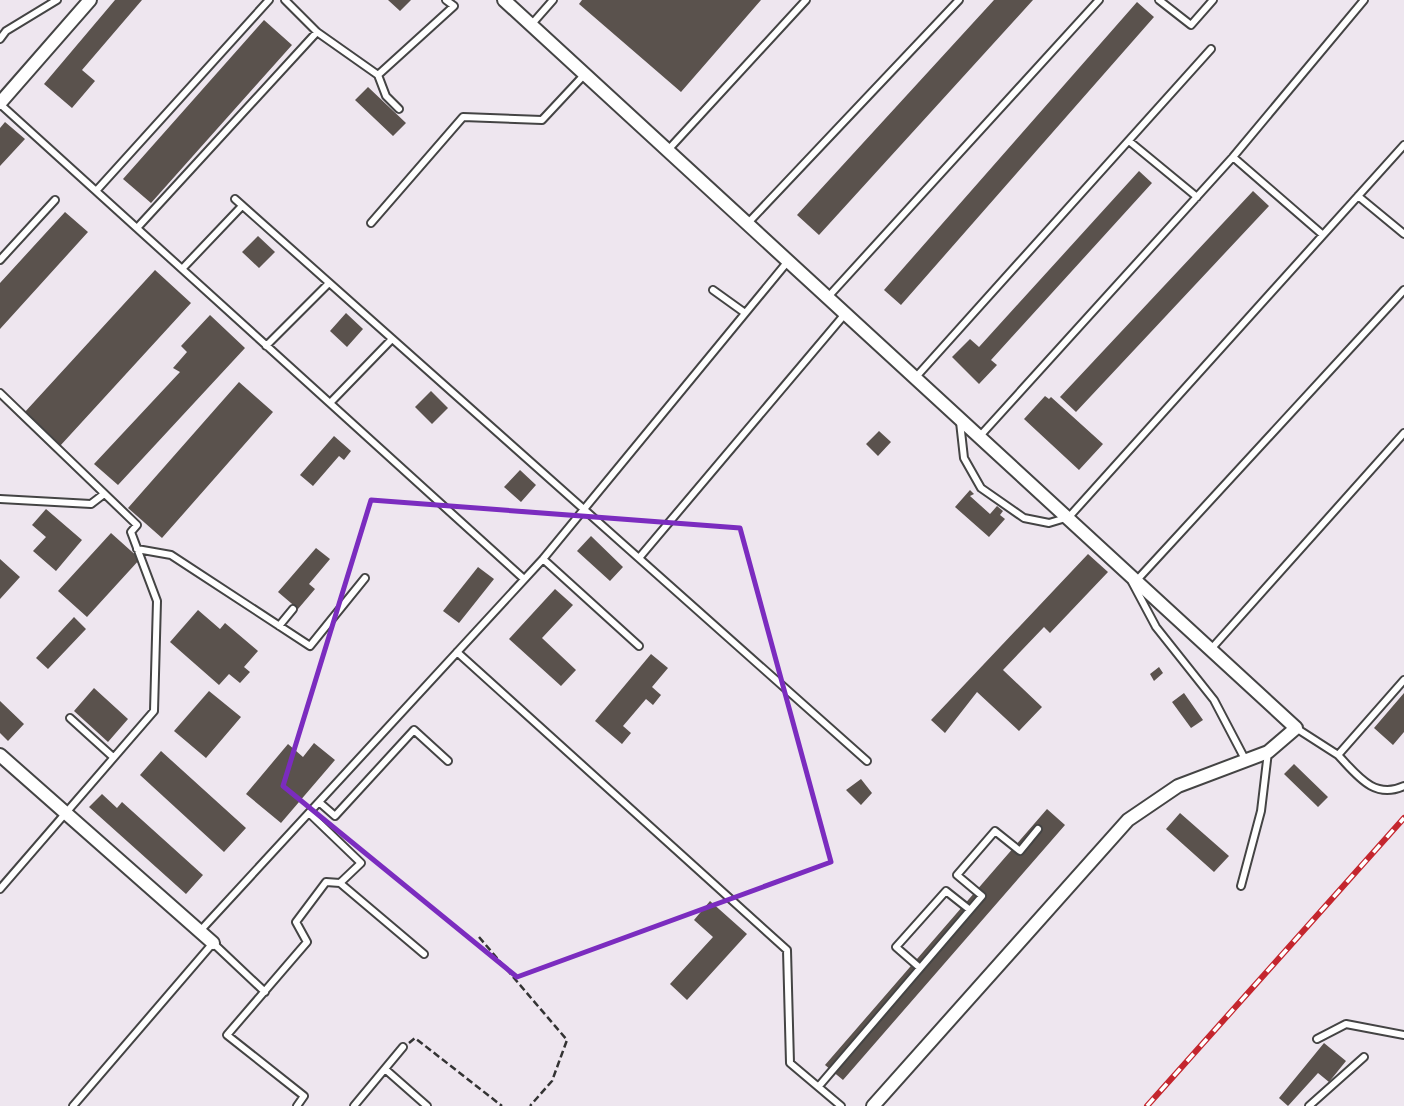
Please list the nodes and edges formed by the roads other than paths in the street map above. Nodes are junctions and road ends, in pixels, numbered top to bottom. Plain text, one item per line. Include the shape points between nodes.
1 (57, 0) edge
2 (90, 0) edge
3 (269, 0) edge
4 (285, 0) edge
5 (446, 0) edge
6 (504, 0) edge
7 (553, 0) edge
8 (806, 0) edge
9 (959, 0) edge
10 (1099, 0) edge
11 (1159, 0) edge
12 (1213, 0) edge
13 (1364, 0) edge
14 (531, 25) junction
15 (317, 32) junction
16 (0, 39) edge
17 (1211, 49) dead end
18 (585, 74) junction
19 (378, 75) junction
20 (0, 104) edge
21 (399, 109) dead end
22 (1129, 141) junction
23 (1404, 145) edge
24 (668, 150) junction
25 (1233, 157) junction
26 (96, 191) junction
27 (1358, 195) junction
28 (1197, 197) junction
29 (235, 199) dead end
30 (55, 200) dead end
31 (242, 206) junction
32 (371, 223) dead end
33 (748, 223) junction
34 (137, 228) junction
35 (1404, 234) edge
36 (1323, 235) junction
37 (0, 260) edge
38 (789, 260) junction
39 (182, 269) junction
40 (329, 282) junction
41 (713, 290) dead end
42 (1404, 290) edge
43 (828, 297) junction
44 (745, 313) junction
45 (846, 313) junction
46 (392, 339) junction
47 (266, 346) junction
48 (916, 377) junction
49 (0, 393) edge
50 (330, 403) junction
51 (959, 417) junction
52 (1404, 433) edge
53 (980, 436) junction
54 (104, 494) junction
55 (0, 499) edge
56 (584, 509) junction
57 (1069, 517) junction
58 (137, 549) junction
59 (639, 558) junction
60 (543, 559) junction
61 (1124, 568) junction
62 (365, 578) dead end
63 (524, 579) junction
64 (1137, 580) junction
65 (293, 609) dead end
66 (279, 626) junction
67 (639, 646) dead end
68 (1212, 648) junction
69 (457, 652) junction
70 (1404, 680) edge
71 (70, 718) dead end
72 (1296, 728) junction
73 (1268, 752) junction
74 (0, 755) edge
75 (1338, 755) junction
76 (113, 757) junction
77 (448, 761) dead end
78 (867, 761) dead end
79 (1246, 762) junction
80 (1404, 786) edge
81 (319, 803) junction
82 (64, 811) junction
83 (309, 813) junction
84 (1038, 829) dead end
85 (340, 883) junction
86 (1241, 886) dead end
87 (0, 889) edge
88 (970, 910) junction
89 (200, 931) junction
90 (213, 943) junction
91 (424, 954) dead end
92 (920, 968) junction
93 (265, 992) junction
94 (1404, 1035) edge
95 (1317, 1039) dead end
96 (404, 1047) road end
97 (1364, 1057) dead end
98 (385, 1069) junction
99 (819, 1086) junction
100 (73, 1106) edge
101 (297, 1106) edge
102 (354, 1106) edge
103 (427, 1106) edge
104 (841, 1106) edge
105 (873, 1106) edge
106 (1309, 1106) edge

1 - 16 lane
2 - 20 street
3 - 26 lane
4 - 15 lane
5 - 19 lane via 454,6
6 - 14 street
7 - 14 lane
8 - 24 lane
9 - 33 lane
10 - 43 lane
11 - 12 lane via 1191,25
13 - 25 lane
14 - 18 street
15 - 19 lane
15 - 34 lane
17 - 22 lane
18 - 24 street
18 - 32 lane via 542,120 463,117
19 - 21 lane via 386,96
20 - 26 lane
22 - 28 lane
22 - 48 lane
23 - 27 lane
24 - 33 street
25 - 28 lane
25 - 36 lane
26 - 34 lane
27 - 35 lane
27 - 36 lane
28 - 53 lane
29 - 31 lane
30 - 37 lane
31 - 39 lane
31 - 40 lane
33 - 38 street
34 - 39 lane
36 - 57 lane
38 - 43 street
38 - 44 lane
39 - 47 lane
40 - 46 lane
40 - 47 lane
41 - 44 lane
42 - 64 lane
43 - 45 street
44 - 56 lane
45 - 48 street
45 - 59 lane
46 - 50 lane
46 - 56 lane
47 - 50 lane
48 - 51 street
49 - 54 lane
50 - 63 lane
51 - 53 street
51 - 57 lane via 964,458 981,488 1024,518 1049,523
52 - 68 lane
53 - 57 street
54 - 55 lane via 91,504
54 - 58 lane via 137,525 131,532
56 - 59 lane
56 - 60 lane
57 - 61 street
58 - 66 lane via 171,555
58 - 76 lane via 157,601 154,711
59 - 78 lane
60 - 63 lane
60 - 67 lane
61 - 64 street
61 - 79 lane via 1156,627 1214,700
62 - 66 lane via 310,646
63 - 69 lane
64 - 68 street
65 - 66 lane
68 - 72 street
69 - 81 lane
69 - 99 lane via 786,950 790,1063
70 - 75 lane
71 - 76 lane
72 - 73 street
72 - 75 lane
73 - 79 street
73 - 86 lane via 1261,811
74 - 82 street
75 - 80 lane via 1368,786 1391,792
76 - 82 lane
77 - 81 lane via 414,730 335,816
79 - 105 street via 1178,786 1128,820 1017,934
81 - 83 lane
82 - 87 lane
82 - 89 street
83 - 85 lane via 360,863
83 - 89 lane
84 - 88 lane via 1020,851 995,831 957,875 982,896
85 - 91 lane
85 - 93 lane via 326,882 296,922 307,942
88 - 92 lane
88 - 92 lane via 946,891 896,947
89 - 90 street
90 - 93 lane
90 - 100 lane
92 - 99 lane
93 - 101 lane via 227,1035 304,1096
94 - 95 lane via 1346,1024
96 - 98 lane
97 - 106 lane
98 - 102 lane
98 - 103 lane
99 - 104 lane

